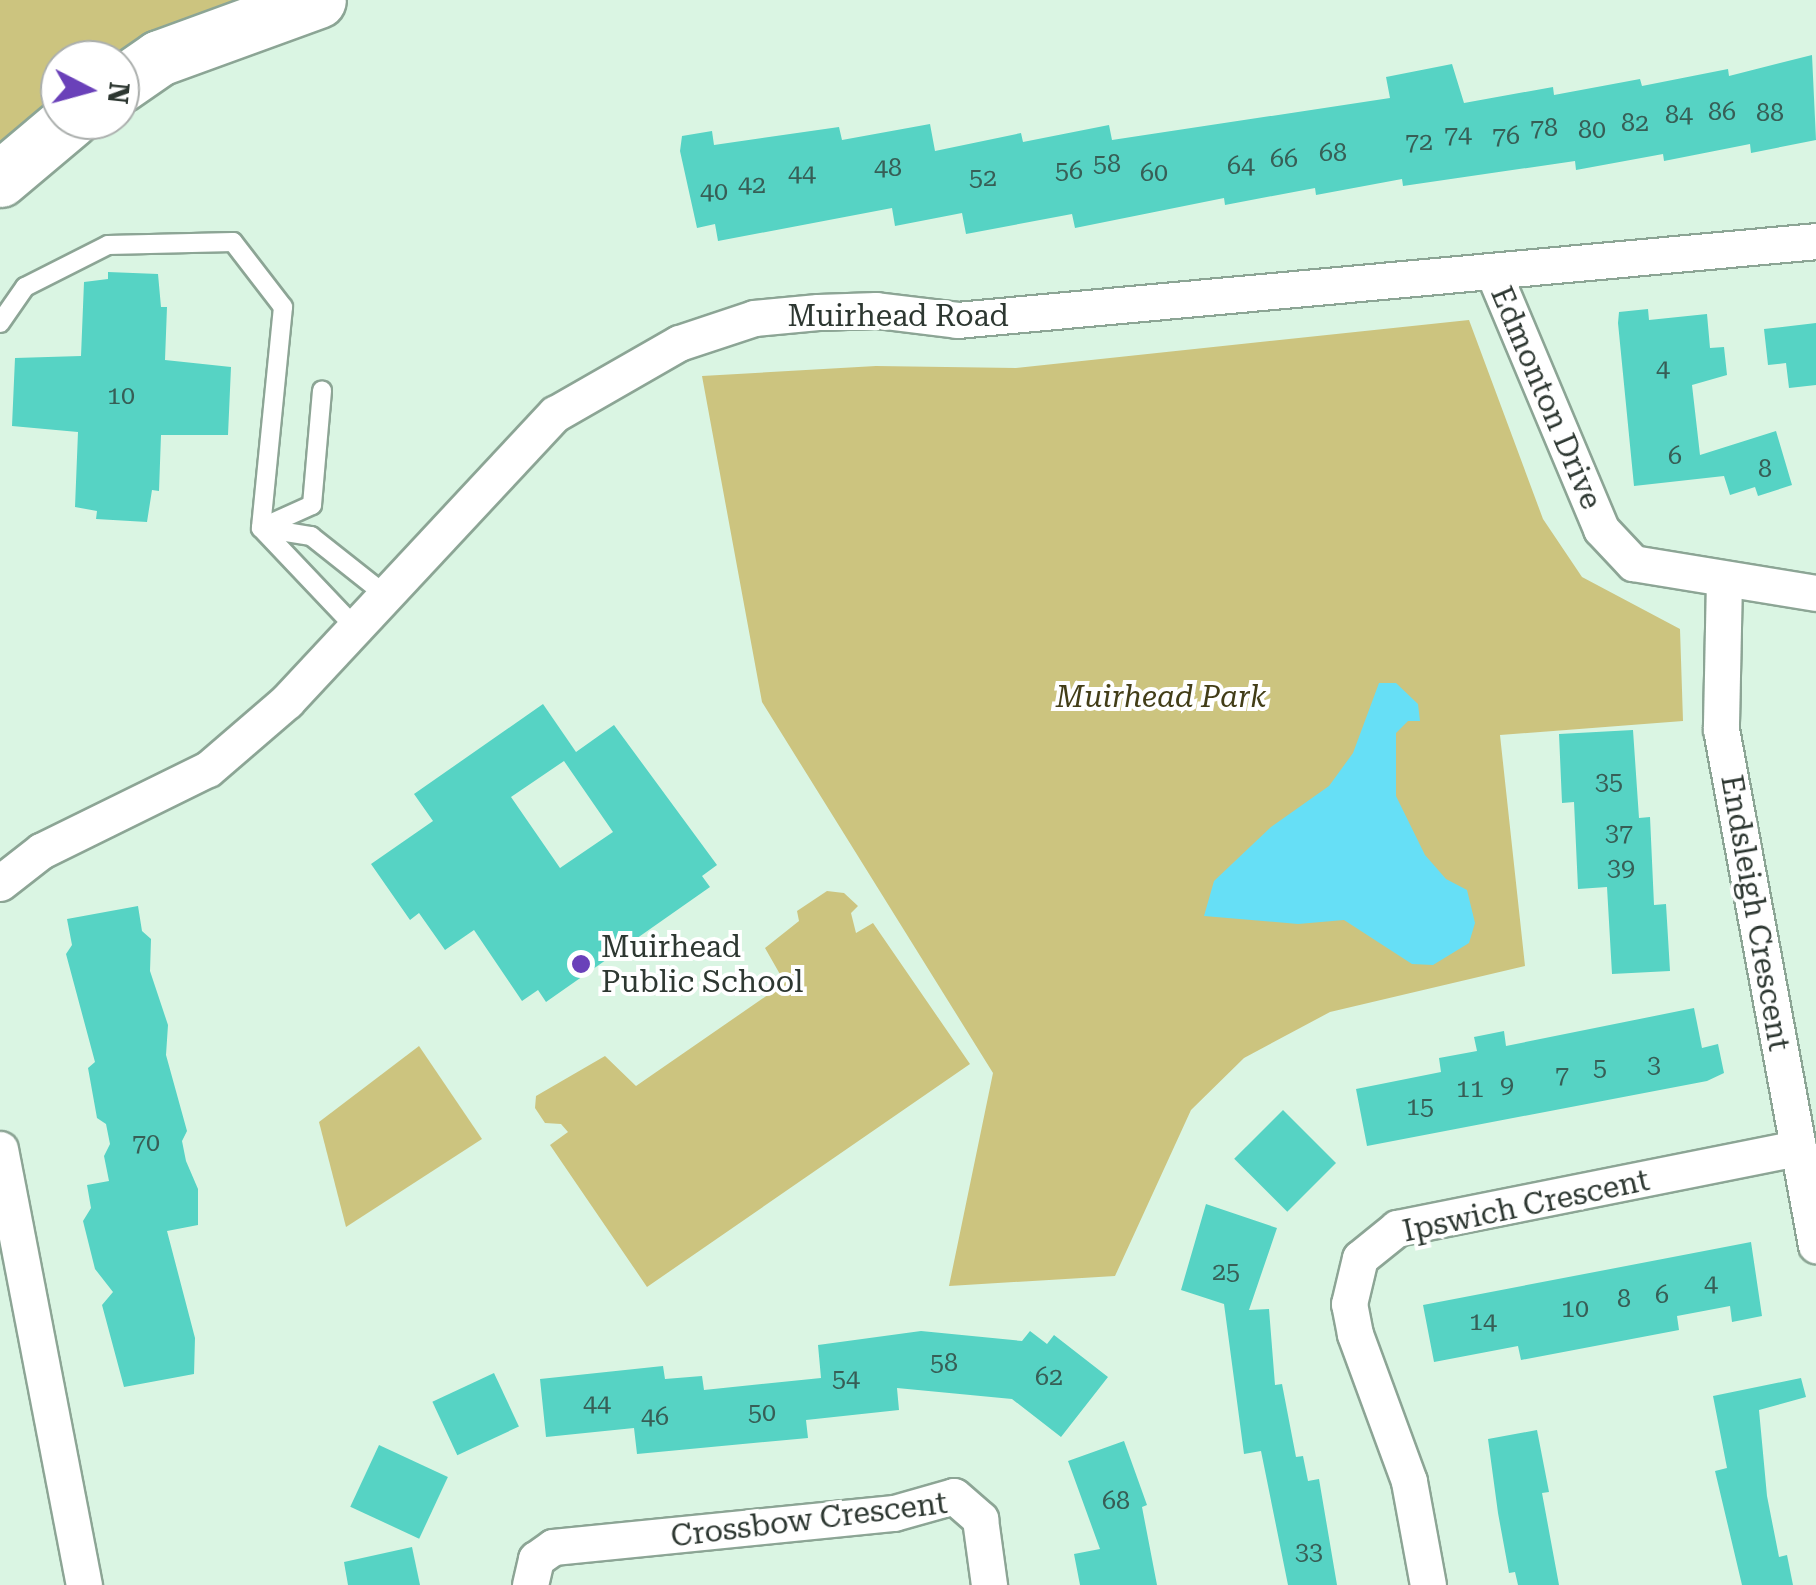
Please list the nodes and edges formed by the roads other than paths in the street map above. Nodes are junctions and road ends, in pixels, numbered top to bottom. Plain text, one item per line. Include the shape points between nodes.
1 (318, 0) edge
2 (140, 71) edge
3 (46, 140) edge
4 (0, 179) edge
5 (1816, 242) edge
6 (1494, 274) junction
7 (0, 324) edge
8 (322, 390) dead end
9 (261, 528) junction
10 (1724, 580) junction
11 (384, 593) junction
12 (1816, 593) edge
13 (353, 625) junction
14 (0, 883) edge
15 (1798, 1148) junction
16 (0, 1149) edge
17 (1816, 1245) edge
18 (84, 1585) edge
19 (530, 1585) edge
20 (990, 1585) edge
21 (1428, 1585) edge

1 - 2 highway
3 - 4 highway
5 - 6 street, Muirhead Road
6 - 10 street, Edmonton Drive via 1600,529 1633,563
6 - 11 street, Muirhead Road via 957,320 876,310 754,318 679,343 554,414
7 - 9 lane via 25,288 108,246 233,242 282,307
8 - 9 lane via 312,506
9 - 11 lane via 311,536
9 - 13 lane
10 - 12 street, Edmonton Drive
10 - 15 street, Endsleigh Crescent via 1721,729
11 - 13 street, Muirhead Road
13 - 14 street, Muirhead Road via 287,701 208,770 42,851
15 - 17 street, Endsleigh Crescent
15 - 21 street, Ipswich Crescent via 1397,1228 1360,1258 1349,1304 1355,1334 1409,1481
16 - 18 street
19 - 20 street, Crossbow Crescent via 536,1559 552,1547 894,1512 954,1496 980,1518

